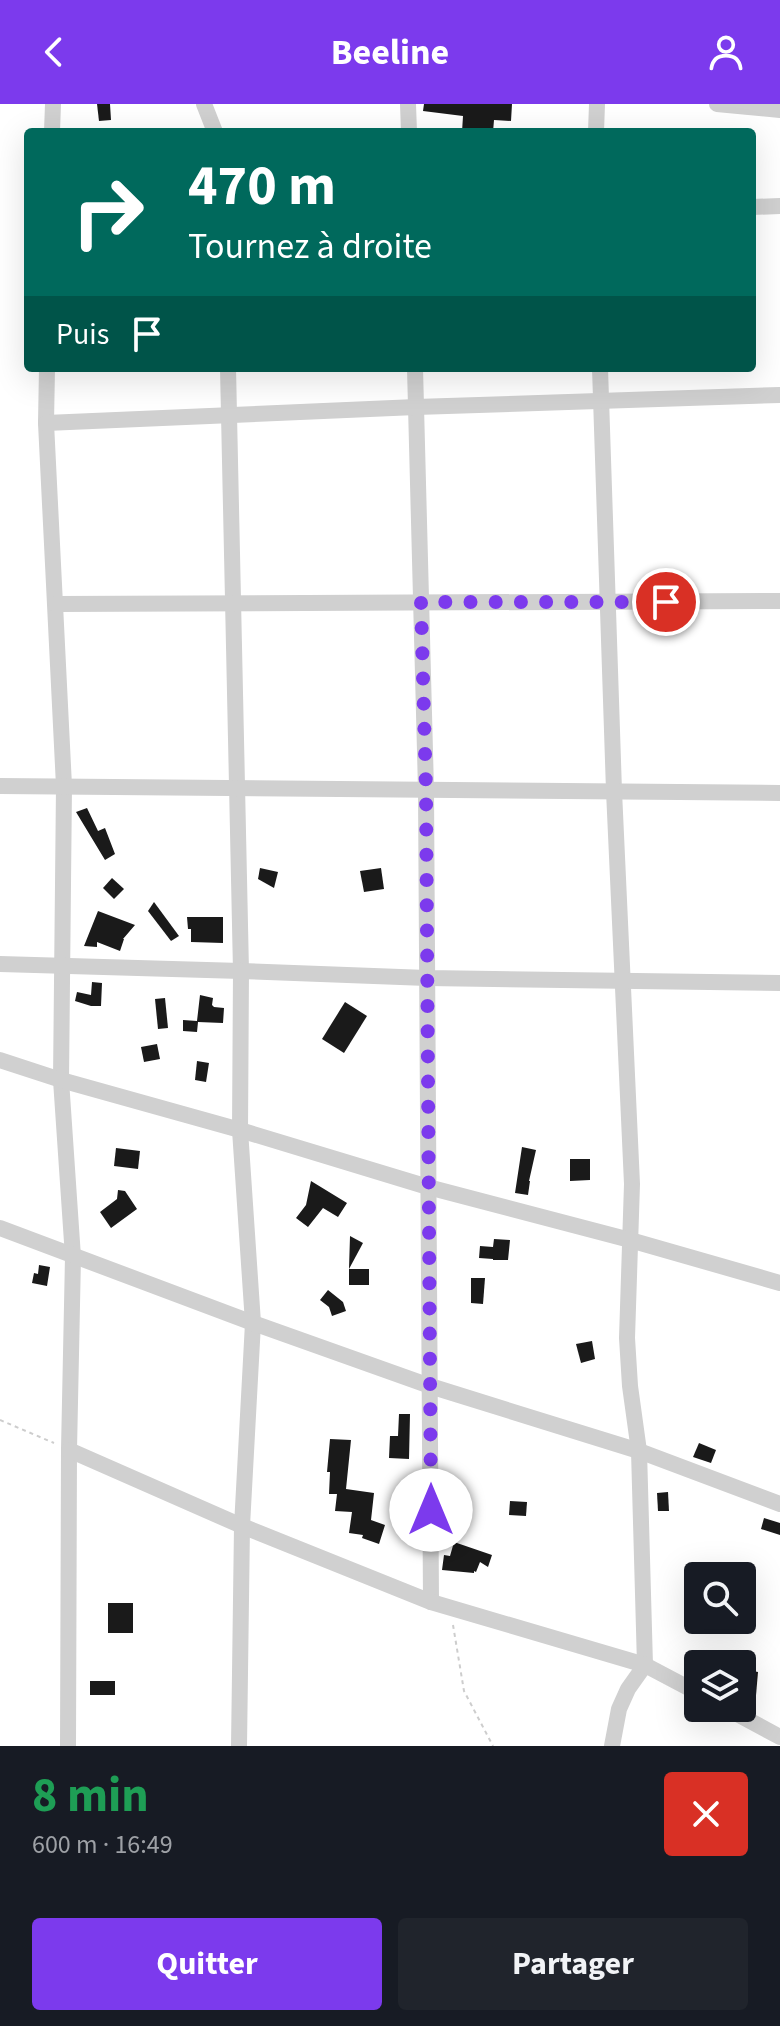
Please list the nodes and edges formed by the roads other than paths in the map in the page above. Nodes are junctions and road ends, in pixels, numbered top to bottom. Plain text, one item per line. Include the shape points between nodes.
1 (53, 104) edge
2 (204, 104) edge
3 (408, 104) edge
4 (597, 104) edge
5 (717, 104) edge
6 (780, 110) edge
7 (52, 128) edge
8 (213, 128) edge
9 (409, 128) edge
10 (596, 128) edge
11 (780, 206) edge
12 (756, 207) edge
13 (47, 372) edge
14 (228, 372) edge
15 (415, 372) edge
16 (600, 372) edge
17 (780, 395) edge
18 (601, 401) junction
19 (416, 407) junction
20 (229, 414) junction
21 (46, 423) junction
22 (780, 601) edge
23 (421, 602) junction
24 (609, 602) junction
25 (233, 603) junction
26 (56, 604) junction
27 (0, 786) edge
28 (64, 786) junction
29 (239, 787) junction
30 (426, 790) junction
31 (614, 791) junction
32 (780, 793) edge
33 (0, 964) edge
34 (62, 967) junction
35 (241, 971) junction
36 (427, 978) junction
37 (622, 980) junction
38 (780, 983) edge
39 (0, 1060) edge
40 (61, 1080) junction
41 (240, 1130) junction
42 (428, 1187) junction
43 (0, 1228) edge
44 (630, 1240) junction
45 (73, 1257) junction
46 (780, 1283) edge
47 (253, 1323) junction
48 (430, 1386) junction
49 (69, 1450) junction
50 (639, 1451) junction
51 (780, 1504) edge
52 (242, 1526) junction
53 (431, 1602) junction
54 (645, 1665) junction
55 (684, 1686) edge
56 (752, 1722) edge
57 (780, 1737) edge
58 (68, 1746) edge
59 (239, 1746) edge
60 (612, 1746) edge

1 - 7 street
2 - 8 street
3 - 9 street
4 - 10 street
5 - 6 street
11 - 12 street
13 - 21 street
14 - 20 street
15 - 19 street
16 - 18 street
17 - 18 street
18 - 19 street
18 - 24 street
19 - 20 street
19 - 23 street
20 - 21 street
20 - 25 street
21 - 26 street
22 - 24 street
23 - 24 street
23 - 25 street
23 - 30 street
24 - 31 street
25 - 26 street
25 - 29 street
26 - 28 street
27 - 28 street
28 - 29 street
28 - 34 street
29 - 30 street
29 - 35 street
30 - 31 street
30 - 36 street
31 - 32 street
31 - 37 street
33 - 34 street
34 - 35 street
34 - 40 street
35 - 36 street
35 - 41 street
36 - 37 street
36 - 42 street
37 - 38 street
37 - 44 street
39 - 40 street
40 - 41 street
40 - 45 street
41 - 42 street
41 - 47 street
42 - 44 street
42 - 48 street
43 - 45 street
44 - 46 street
44 - 50 street via 627,1338
45 - 47 street
45 - 49 street
47 - 48 street
47 - 52 street
48 - 50 street
48 - 53 street
49 - 52 street
49 - 58 street
50 - 51 street
50 - 54 street
52 - 53 street
52 - 59 street
53 - 54 street
54 - 55 street
54 - 60 street via 619,1709
56 - 57 street

